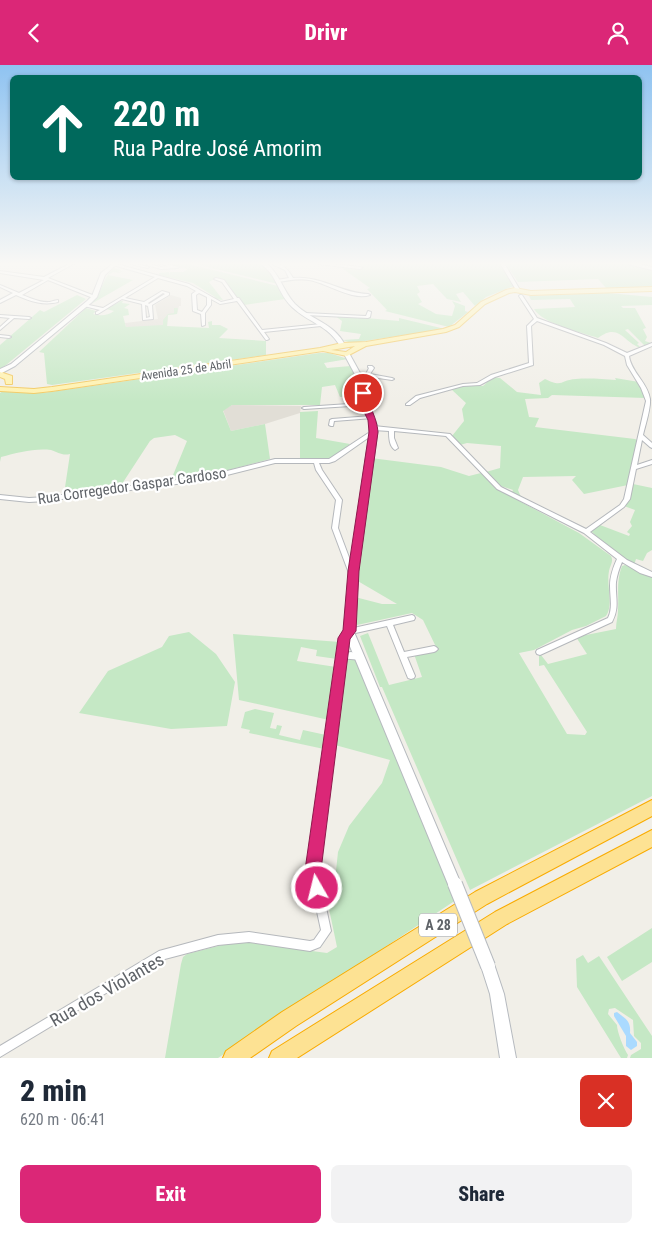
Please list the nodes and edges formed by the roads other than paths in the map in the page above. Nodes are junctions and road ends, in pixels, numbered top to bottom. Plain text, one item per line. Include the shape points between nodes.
1 (80, 309) edge
2 (103, 309) edge
3 (143, 309) edge
4 (151, 309) edge
5 (195, 309) edge
6 (205, 309) edge
7 (245, 309) edge
8 (299, 309) edge
9 (476, 309) edge
10 (530, 309) edge
11 (369, 312) dead end
12 (97, 313) dead end
13 (203, 313) junction
14 (305, 314) junction
15 (0, 316) edge
16 (13, 317) junction
17 (28, 318) dead end
18 (536, 319) junction
19 (203, 325) dead end
20 (321, 325) junction
21 (0, 329) edge
22 (261, 331) junction
23 (0, 336) edge
24 (9, 337) dead end
25 (267, 339) dead end
26 (652, 344) edge
27 (344, 348) junction
28 (347, 354) joint
29 (627, 355) junction
30 (370, 367) dead end
31 (5, 374) edge
32 (358, 374) junction
33 (366, 375) junction
34 (392, 379) dead end
35 (0, 389) edge
36 (52, 389) junction
37 (364, 404) junction
38 (408, 404) dead end
39 (304, 408) dead end
40 (371, 417) junction
41 (331, 425) dead end
42 (392, 429) junction
43 (373, 430) junction
44 (640, 435) junction
45 (652, 446) edge
46 (395, 448) dead end
47 (333, 460) junction
48 (319, 461) junction
49 (652, 462) edge
50 (635, 468) junction
51 (325, 475) junction
52 (0, 497) edge
53 (586, 532) junction
54 (343, 547) junction
55 (347, 557) junction
56 (356, 557) junction
57 (620, 559) junction
58 (652, 575) edge
59 (353, 576) junction
60 (412, 618) dead end
61 (389, 623) junction
62 (349, 631) junction
63 (434, 649) dead end
64 (540, 652) dead end
65 (402, 655) junction
66 (341, 657) junction
67 (360, 657) junction
68 (411, 676) dead end
69 (652, 808) edge
70 (652, 839) edge
71 (0, 1052) edge
72 (233, 1058) edge
73 (279, 1058) edge
74 (508, 1058) edge

1 - 31 street
2 - 12 street
3 - 4 street via 144,319 152,318
5 - 13 street
6 - 13 street
7 - 22 street
8 - 14 street
9 - 27 main road, Avenida 25 de Abril via 451,329
10 - 18 street
11 - 14 street via 368,317
13 - 19 street
14 - 20 street
15 - 16 street
16 - 17 street
16 - 21 street
18 - 29 street
18 - 38 street via 529,326 532,363 528,366 478,384 418,397
20 - 22 street
20 - 27 street via 338,337
22 - 25 street
23 - 24 street
26 - 29 street
27 - 28 main road
27 - 36 main road, Avenida 25 de Abril
28 - 32 street
29 - 44 street via 627,362 647,391 648,401
30 - 33 street via 372,369
31 - 35 main road, Avenida 25 de Abril
31 - 36 main road, Avenida 25 de Abril via 24,387
32 - 33 street
32 - 37 street
33 - 34 street
35 - 36 main road, Avenida 25 de Abril
37 - 39 street
37 - 40 street
40 - 41 street via 332,420
40 - 43 street
42 - 43 street
42 - 46 street
42 - 53 street via 448,435 499,488
43 - 47 street
43 - 56 street
44 - 45 street
44 - 50 street
47 - 48 street, Rua Corregedor Gaspar Cardoso
47 - 51 street via 326,466
48 - 51 street
48 - 52 street, Rua Corregedor Gaspar Cardoso via 275,461 207,478 46,499
49 - 50 street
50 - 53 street via 624,504
51 - 54 street via 339,500 335,527
53 - 57 street
54 - 55 street
54 - 56 street
55 - 56 street
55 - 59 street
56 - 59 street
57 - 58 street
57 - 64 street via 614,575 615,607 610,620
59 - 62 street
60 - 61 street
61 - 62 street
61 - 65 street
62 - 66 street, Rua dos Violantes via 344,638
62 - 67 street
63 - 65 street
65 - 68 street
66 - 67 street
66 - 71 street, Rua dos Violantes via 313,870 326,924 323,938 310,946 249,937 218,940 159,956
67 - 74 street, bridge via 488,966 497,994
69 - 72 highway, A 28 via 480,898
70 - 73 highway, A 28 via 501,918

